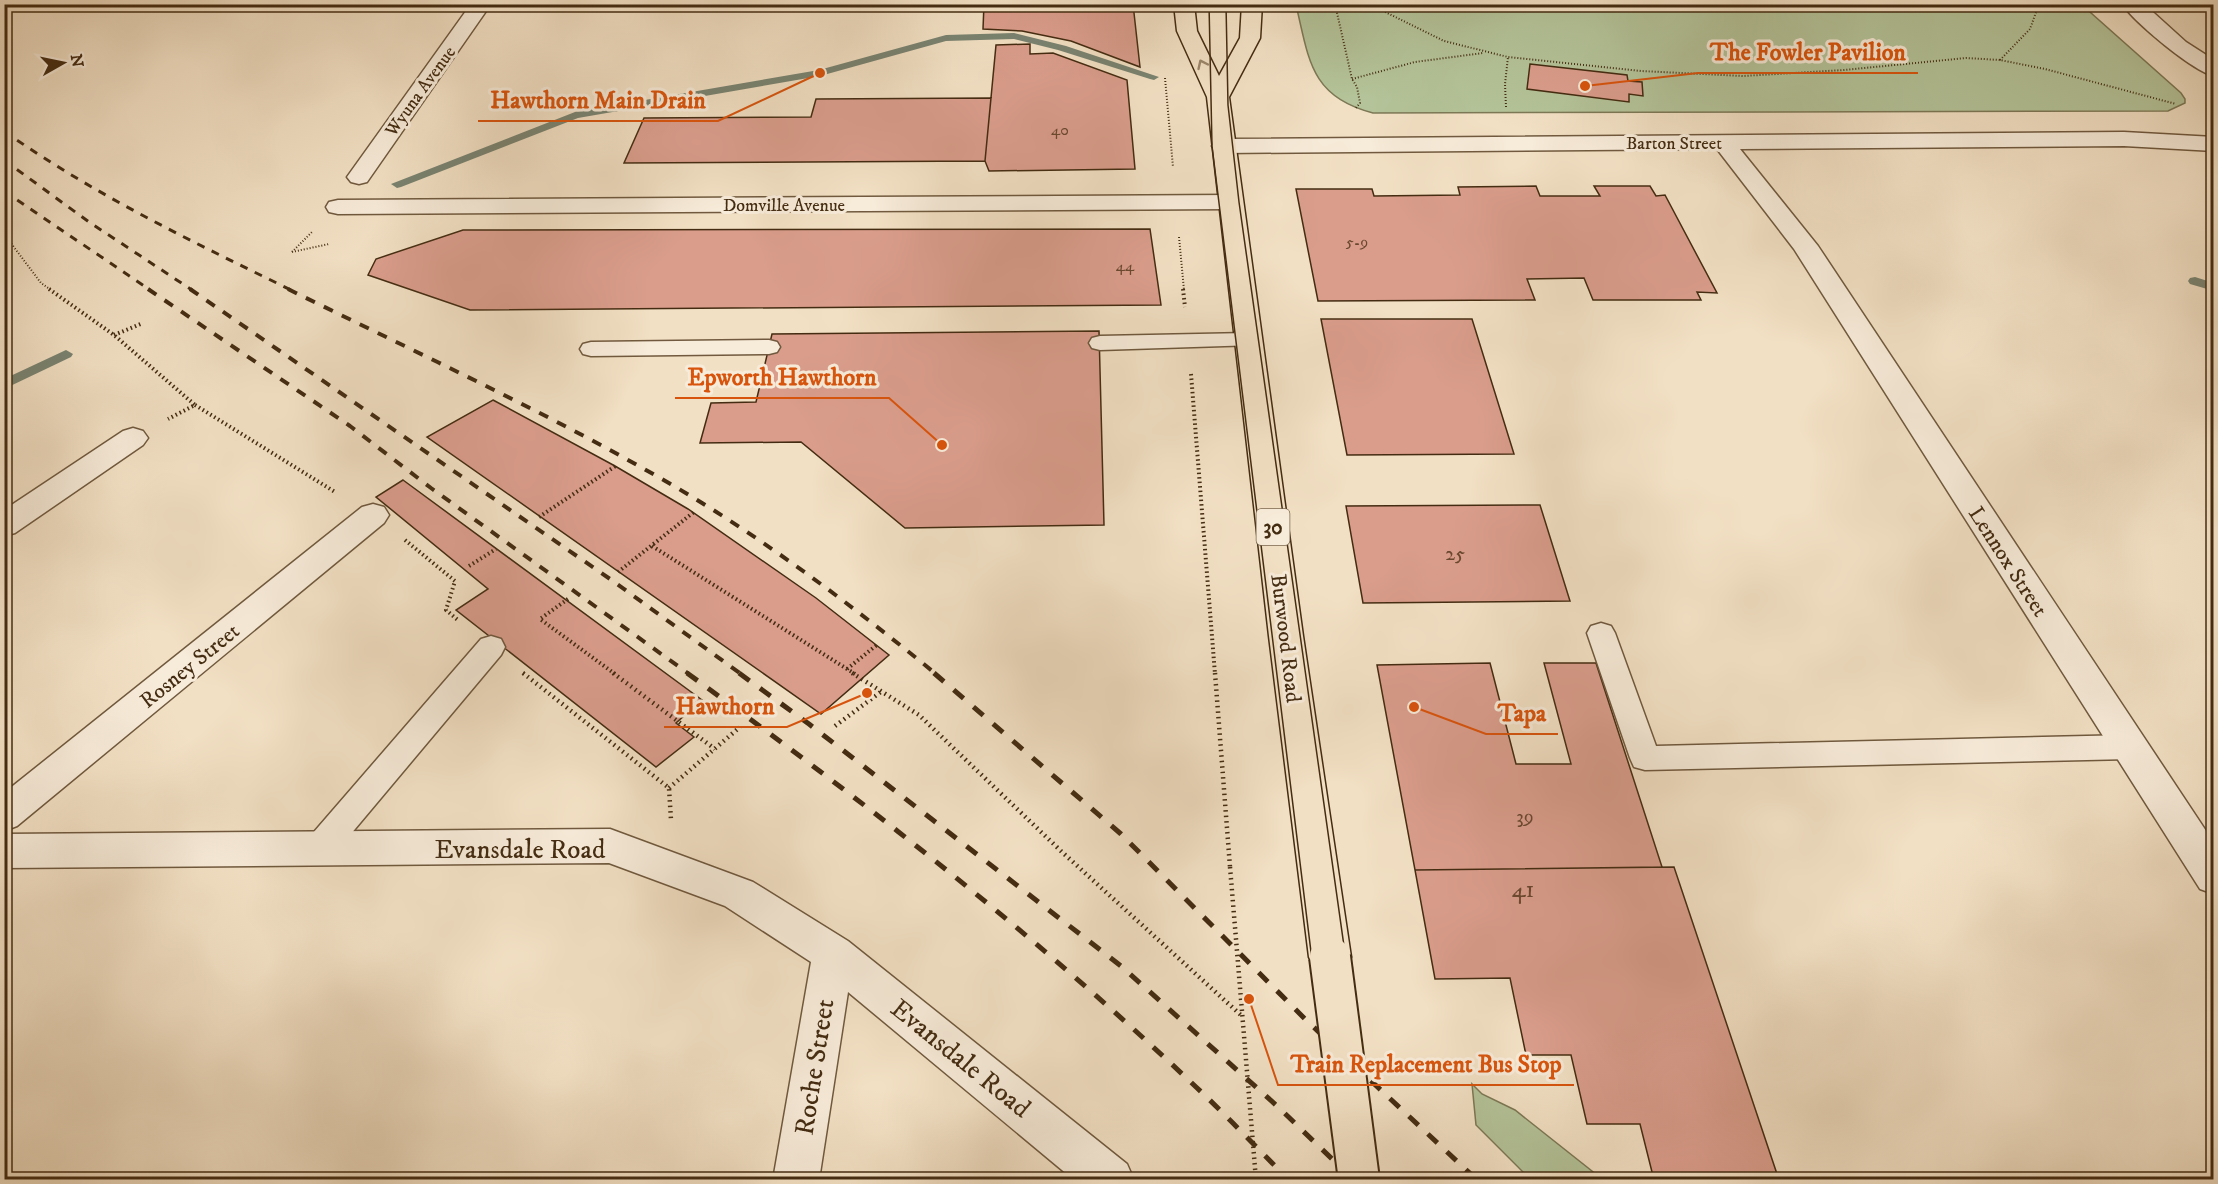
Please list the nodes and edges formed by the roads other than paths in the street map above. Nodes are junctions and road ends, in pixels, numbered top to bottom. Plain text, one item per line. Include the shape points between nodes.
1 (481, 4) edge
2 (1184, 4) edge
3 (1252, 4) edge
4 (2132, 4) edge
5 (2179, 46) junction
6 (2214, 70) edge
7 (2214, 84) edge
8 (1218, 97) junction
9 (2214, 130) edge
10 (2124, 139) junction
11 (1724, 142) junction
12 (2214, 144) edge
13 (1224, 146) junction
14 (1765, 157) junction
15 (359, 177) dead end
16 (1230, 202) junction
17 (338, 207) dead end
18 (1805, 246) junction
19 (1248, 340) junction
20 (1100, 343) dead end
21 (769, 347) dead end
22 (591, 349) dead end
23 (133, 438) road end
24 (373, 515) road end
25 (4, 525) edge
26 (1601, 633) dead end
27 (491, 647) road end
28 (2130, 747) junction
29 (4, 815) edge
30 (318, 850) junction
31 (4, 851) edge
32 (2214, 877) edge
33 (833, 954) junction
34 (796, 1179) edge
35 (1111, 1179) edge
36 (1359, 1179) edge

1 - 15 street, Wyuna Avenue
8 -> 2 main road, Burwood Road / 30 via 1186,32
3 - 8 main road via 1250,38
4 - 5 street
5 - 6 street
5 - 7 street
8 - 13 main road, Burwood Road / 30
9 - 10 street, Barton Street
10 - 12 street, Barton Street
10 - 14 street, Barton Street
11 - 13 street, Barton Street
11 - 14 street, Barton Street
11 - 18 street, Lennox Street
13 - 16 main road, Burwood Road / 30
14 - 18 street, Lennox Street
16 - 17 street, Domville Avenue
16 - 19 main road, Burwood Road / 30
18 - 28 street, Lennox Street
19 - 20 lane
19 - 36 main road, Burwood Road / 30, bridge
21 - 22 lane
23 - 25 street
24 - 29 street, Rosney Street
26 - 28 lane via 1645,758
27 - 30 lane
28 - 32 street, Lennox Street
30 - 31 street, Evansdale Road
30 - 33 street, Evansdale Road via 610,846 739,894
33 - 34 street, Roche Street
33 - 35 street, Evansdale Road

